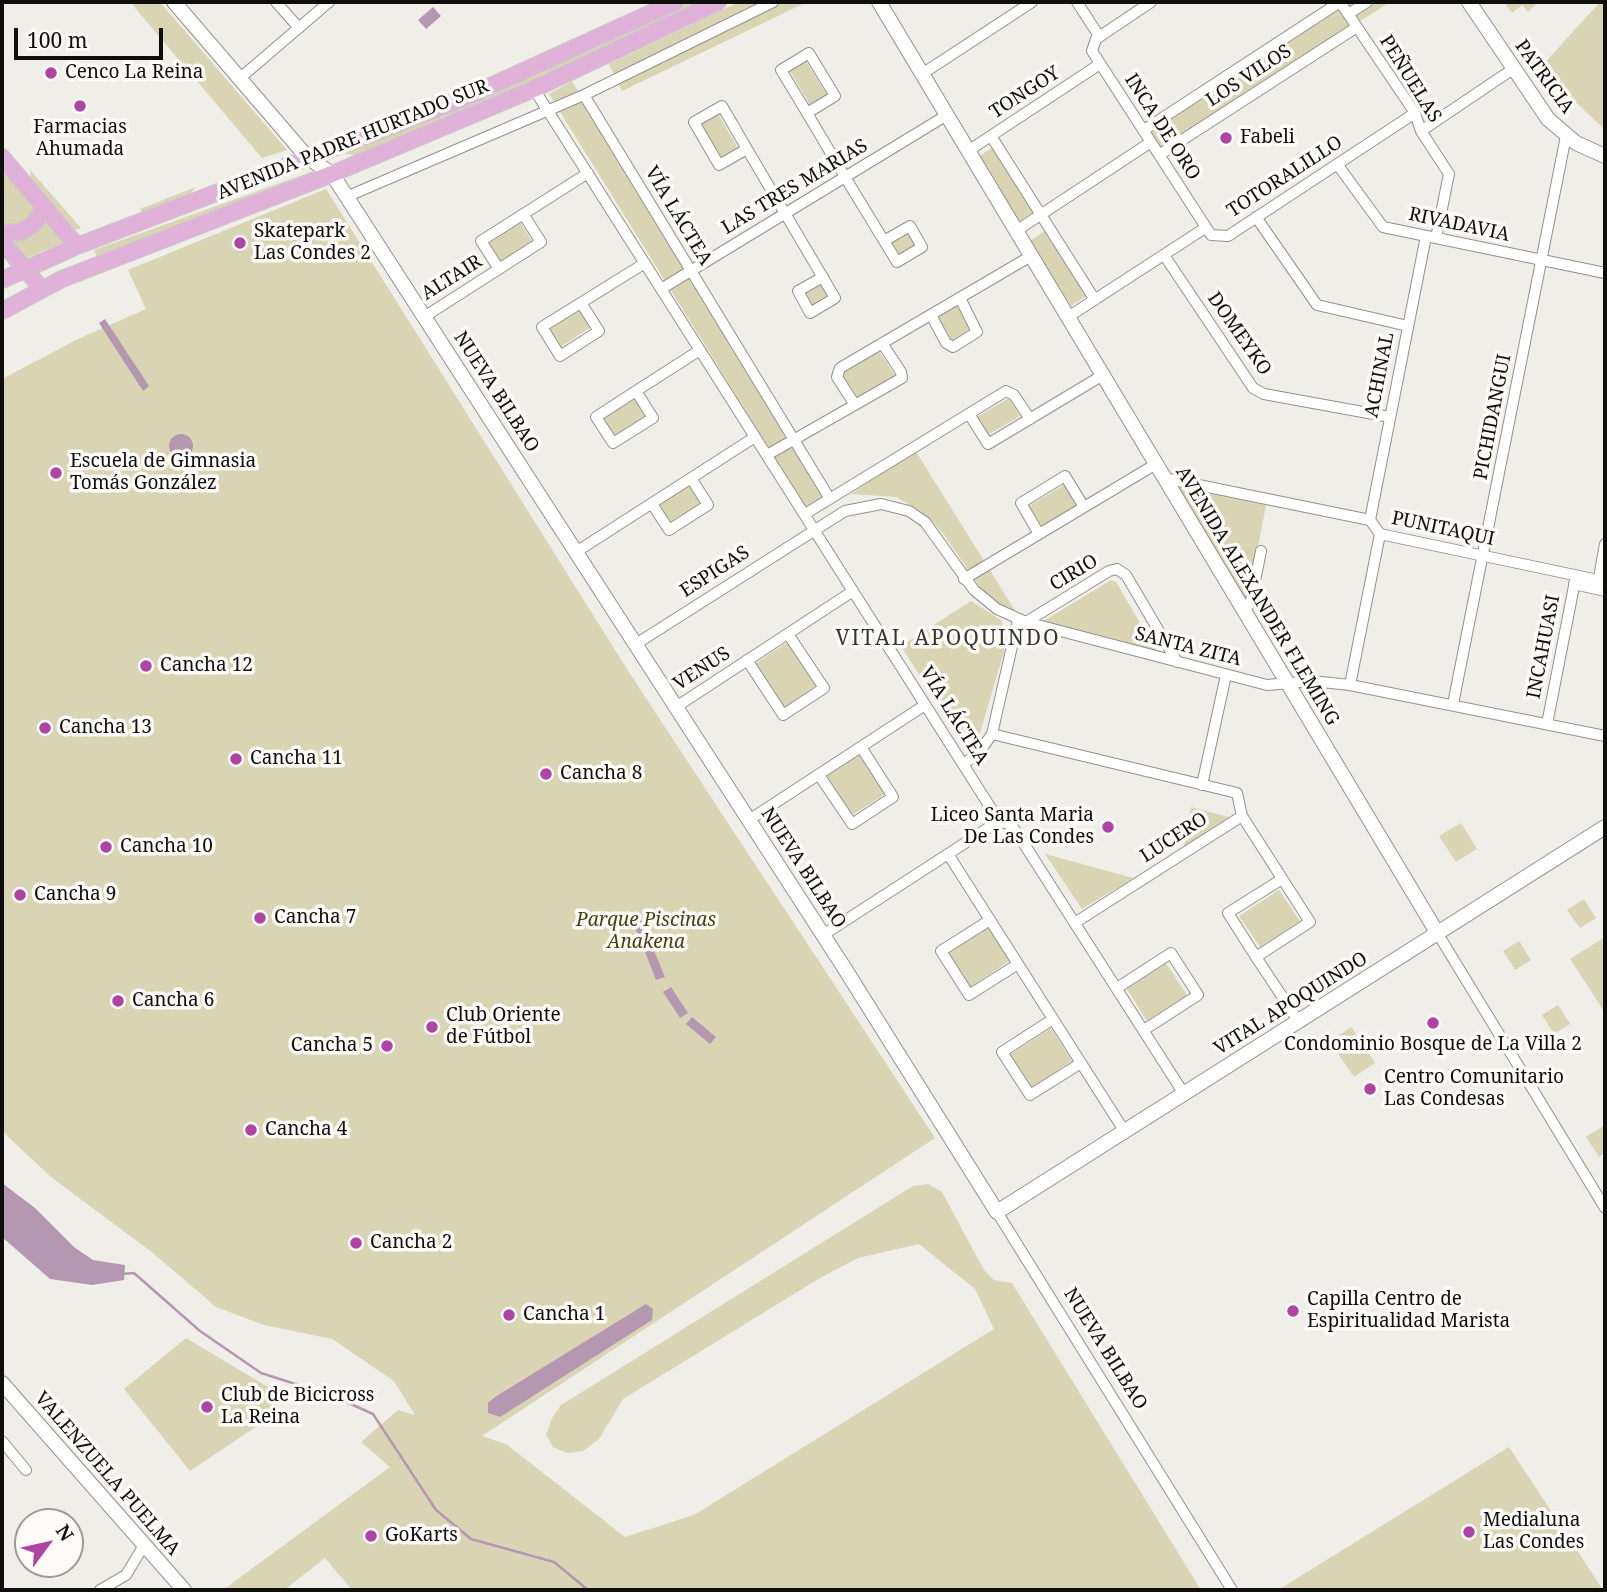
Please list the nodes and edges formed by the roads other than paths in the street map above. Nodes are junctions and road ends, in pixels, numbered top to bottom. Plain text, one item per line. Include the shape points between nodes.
1 (174, 2) edge
2 (276, 2) edge
3 (330, 2) edge
4 (676, 2) edge
5 (719, 2) edge
6 (773, 2) edge
7 (879, 2) edge
8 (1032, 2) edge
9 (1077, 2) edge
10 (1151, 2) edge
11 (1340, 2) edge
12 (1367, 2) edge
13 (1469, 2) edge
14 (1348, 14) junction
15 (1357, 27) junction
16 (299, 28) junction
17 (1096, 40) junction
18 (1100, 64) junction
19 (1513, 69) junction
20 (922, 74) junction
21 (239, 79) junction
22 (534, 89) junction
23 (584, 95) junction
24 (548, 111) junction
25 (807, 113) junction
26 (1415, 114) junction
27 (947, 115) junction
28 (1144, 130) junction
29 (1421, 131) junction
30 (991, 136) junction
31 (1566, 136) junction
32 (1151, 142) junction
33 (747, 149) junction
34 (968, 151) junction
35 (1160, 155) junction
36 (1605, 156) edge
37 (2, 157) edge
38 (307, 158) junction
39 (1338, 164) junction
40 (588, 173) junction
41 (332, 174) junction
42 (1450, 176) joint
43 (845, 177) junction
44 (346, 197) junction
45 (43, 205) junction
46 (785, 213) junction
47 (523, 214) junction
48 (1041, 215) junction
49 (1256, 217) junction
50 (1205, 228) junction
51 (1016, 231) junction
52 (2, 233) edge
53 (1431, 237) junction
54 (884, 241) dead end
55 (2, 242) edge
56 (77, 246) junction
57 (1164, 255) junction
58 (1031, 256) junction
59 (1542, 260) junction
60 (645, 263) junction
61 (23, 269) junction
62 (499, 269) junction
63 (691, 271) junction
64 (1605, 273) edge
65 (823, 276) dead end
66 (62, 279) junction
67 (2, 281) edge
68 (42, 289) junction
69 (661, 289) junction
70 (960, 298) junction
71 (1095, 300) junction
72 (581, 303) junction
73 (2, 311) edge
74 (931, 315) junction
75 (424, 317) junction
76 (1068, 317) junction
77 (1408, 326) junction
78 (882, 344) junction
79 (700, 350) junction
80 (1103, 375) junction
81 (636, 391) junction
82 (855, 405) junction
83 (970, 414) junction
84 (1390, 417) junction
85 (1030, 419) junction
86 (755, 437) junction
87 (794, 439) junction
88 (767, 455) junction
89 (1156, 464) junction
90 (691, 478) junction
91 (1164, 478) junction
92 (830, 499) junction
93 (652, 504) junction
94 (1084, 507) junction
95 (805, 514) junction
96 (1370, 520) junction
97 (814, 530) junction
98 (1039, 534) junction
99 (1380, 534) junction
100 (1605, 544) edge
101 (1261, 551) dead end
102 (576, 552) junction
103 (1484, 556) junction
104 (964, 579) junction
105 (1575, 580) junction
106 (1600, 587) edge
107 (853, 591) junction
108 (1244, 612) junction
109 (1022, 621) junction
110 (788, 634) junction
111 (636, 644) junction
112 (747, 660) junction
113 (1177, 662) junction
114 (1226, 675) junction
115 (1288, 684) junction
116 (1350, 685) junction
117 (1453, 704) junction
118 (925, 705) junction
119 (676, 707) junction
120 (1547, 724) junction
121 (992, 734) junction
122 (1605, 736) edge
123 (861, 747) junction
124 (963, 764) junction
125 (819, 775) junction
126 (1202, 785) junction
127 (1242, 816) junction
128 (749, 820) junction
129 (999, 821) junction
130 (1605, 827) edge
131 (948, 854) junction
132 (1282, 879) junction
133 (990, 920) junction
134 (1076, 922) junction
135 (1438, 934) junction
136 (823, 935) junction
137 (1256, 957) junction
138 (1018, 964) junction
139 (1117, 988) junction
140 (1053, 1019) junction
141 (1299, 1022) junction
142 (1144, 1030) junction
143 (1081, 1063) junction
144 (1184, 1094) junction
145 (1125, 1132) junction
146 (1605, 1208) edge
147 (997, 1212) junction
148 (4, 1389) edge
149 (2, 1441) edge
150 (26, 1470) dead end
151 (144, 1545) junction
152 (100, 1590) edge
153 (184, 1590) edge
154 (1232, 1590) edge

1 - 21 street
2 - 16 street
3 - 16 street
4 - 38 main road, AVENIDA PADRE HURTADO SUR via 462,99
5 - 22 main road, AVENIDA PADRE HURTADO SUR
6 - 23 street
7 - 20 street, AVENIDA ALEXANDER FLEMING
8 - 20 street
9 - 17 street, INCA DE ORO
10 - 17 street
11 - 14 street, PEÑUELAS
11 - 28 street, LOS VILOS
12 - 14 street
13 - 19 street, PATRICIA
14 - 15 street, PEÑUELAS
15 - 26 street, PEÑUELAS
15 - 35 street, LOS VILOS
16 - 21 street
17 - 18 street, INCA DE ORO via 1093,54
18 - 28 street, INCA DE ORO
18 - 30 street, TONGOY
19 - 29 street
19 - 31 street, PATRICIA via 1548,120
20 - 27 street, AVENIDA ALEXANDER FLEMING
21 - 38 street
22 - 24 street, VÍA LÁCTEA
22 - 41 main road, AVENIDA PADRE HURTADO SUR
23 - 24 street
23 - 63 street, VÍA LÁCTEA
24 - 40 street, VÍA LÁCTEA
24 - 44 street
25 - 25 street via 835,96 809,54 782,70
25 - 43 street
26 - 29 street, PEÑUELAS
26 - 39 street, TOTORALILLO
27 - 34 street, AVENIDA ALEXANDER FLEMING
27 - 43 street, LAS TRES MARIAS
28 - 32 street, INCA DE ORO
29 - 42 street, PEÑUELAS
30 - 34 street, TONGOY
30 - 48 street
31 - 36 street, PATRICIA
31 - 59 street, PICHIDANGUI
32 - 35 street, INCA DE ORO
32 - 48 street
33 - 33 street via 719,165 694,122 722,106
33 - 46 street
34 - 51 street, AVENIDA ALEXANDER FLEMING
35 - 50 street, INCA DE ORO
37 - 45 main road
38 - 41 street
38 - 56 main road, AVENIDA PADRE HURTADO SUR
39 - 49 street, TOTORALILLO
39 - 53 street, RIVADAVIA via 1378,224
40 - 47 street, ALTAIR
40 - 60 street, VÍA LÁCTEA
41 - 44 street, NUEVA BILBAO
41 - 66 main road, AVENIDA PADRE HURTADO SUR
42 - 53 street, ACHINAL
43 - 46 street, LAS TRES MARIAS
43 - 54 street
44 - 75 street, NUEVA BILBAO
45 - 52 main road via 32,225 21,232
45 - 56 main road
46 - 63 street, LAS TRES MARIAS
46 - 65 street
47 - 62 street, ALTAIR via 481,241
47 - 62 street, ALTAIR via 541,242
48 - 51 street
48 - 71 street
49 - 50 street, TOTORALILLO via 1224,237 1211,235
49 - 77 street via 1317,305
50 - 57 street
51 - 58 street, AVENIDA ALEXANDER FLEMING
53 - 59 street, RIVADAVIA
53 - 77 street, ACHINAL
55 - 61 main road
56 - 61 main road, AVENIDA PADRE HURTADO SUR
56 - 66 main road
57 - 71 street
57 - 84 street, DOMEYKO via 1253,388 1264,394
58 - 70 street
58 - 76 street, AVENIDA ALEXANDER FLEMING
59 - 64 street, RIVADAVIA
59 - 103 street, PICHIDANGUI
60 - 69 street, VÍA LÁCTEA
60 - 72 street
61 - 67 main road, AVENIDA PADRE HURTADO SUR
61 - 68 main road
62 - 75 street, ALTAIR
63 - 69 street, LAS TRES MARIAS
63 - 87 street, VÍA LÁCTEA
66 - 68 main road, AVENIDA PADRE HURTADO SUR
68 - 73 main road, AVENIDA PADRE HURTADO SUR
69 - 79 street, VÍA LÁCTEA
70 - 74 street
70 - 74 street via 977,332 953,347 946,343
71 - 76 street
72 - 72 street via 599,331 560,356 542,327
74 - 78 street
75 - 102 street, NUEVA BILBAO
76 - 80 street, AVENIDA ALEXANDER FLEMING
77 - 84 street, ACHINAL
78 - 82 street via 841,368 837,377
78 - 82 street via 902,378
79 - 81 street
79 - 86 street, VÍA LÁCTEA
80 - 85 street
80 - 89 street, AVENIDA ALEXANDER FLEMING
81 - 81 street via 653,418 613,443 596,417
82 - 87 street
83 - 85 street via 1006,391
83 - 85 street via 988,444
83 - 92 street
84 - 96 street, ACHINAL
86 - 88 street, VÍA LÁCTEA
86 - 90 street
87 - 88 street
87 - 92 street, VÍA LÁCTEA
88 - 95 street, VÍA LÁCTEA
89 - 91 street, AVENIDA ALEXANDER FLEMING
89 - 94 street
90 - 93 street
90 - 93 street via 708,505 668,530
91 - 96 street, PUNITAQUI
91 - 108 street, AVENIDA ALEXANDER FLEMING
92 - 95 street
93 - 102 street
94 - 98 street
94 - 98 street via 1065,476 1021,503
95 - 97 street, VÍA LÁCTEA
96 - 99 street, PUNITAQUI
97 - 104 street, SANTA ZITA via 862,505 900,508 932,529
97 - 107 street, VÍA LÁCTEA
97 - 111 street, ESPIGAS
98 - 104 street
99 - 103 street, PUNITAQUI
99 - 116 street
100 - 106 street
101 - 108 street via 1251,601
102 - 111 street, NUEVA BILBAO
103 - 105 street, PUNITAQUI
103 - 117 street, PICHIDANGUI
104 - 109 street, SANTA ZITA via 991,604
105 - 106 street, PUNITAQUI
105 - 120 street, INCAHUASI
107 - 110 street, VENUS
107 - 118 street, VÍA LÁCTEA
108 - 115 street, AVENIDA ALEXANDER FLEMING
109 - 113 street, SANTA ZITA
109 - 113 street, CIRIO via 1117,569 1126,575
109 - 121 street
110 - 112 street, VENUS
110 - 112 street, VENUS via 824,688 783,715
111 - 119 street, NUEVA BILBAO
112 - 119 street, VENUS
113 - 114 street, SANTA ZITA
114 - 115 street, SANTA ZITA via 1276,687
114 - 126 street, LUCERO
115 - 116 street, SANTA ZITA
115 - 135 street, AVENIDA ALEXANDER FLEMING
116 - 117 street, SANTA ZITA
117 - 120 street, SANTA ZITA
118 - 123 street
118 - 124 street, VÍA LÁCTEA
119 - 128 street, NUEVA BILBAO
120 - 122 street, SANTA ZITA
121 - 124 street via 978,754
121 - 126 street, LUCERO
123 - 125 street
123 - 125 street via 893,797 852,824
124 - 129 street, VÍA LÁCTEA
125 - 128 street
126 - 127 street, LUCERO via 1237,793
127 - 132 street
127 - 134 street, LUCERO
128 - 136 street, NUEVA BILBAO
129 - 131 street
129 - 134 street, VÍA LÁCTEA via 1011,825
130 - 135 street, VITAL APOQUINDO
131 - 133 street
131 - 136 street
132 - 137 street via 1310,922
132 - 137 street via 1228,913
133 - 138 street
133 - 138 street via 941,951 969,995
134 - 139 street, VÍA LÁCTEA
135 - 141 street, VITAL APOQUINDO
135 - 146 street, AVENIDA ALEXANDER FLEMING
136 - 147 street, NUEVA BILBAO
137 - 141 street
138 - 140 street
139 - 142 street, VÍA LÁCTEA
139 - 142 street via 1171,953 1198,995
140 - 143 street
140 - 143 street via 1002,1052 1030,1095
141 - 144 street, VITAL APOQUINDO
142 - 144 street, VÍA LÁCTEA
143 - 145 street
144 - 145 street, VITAL APOQUINDO
145 - 147 street, VITAL APOQUINDO
147 - 154 street, NUEVA BILBAO
148 - 151 street, VALENZUELA PUELMA
149 - 150 street
151 - 152 street via 126,1575
151 - 153 street, VALENZUELA PUELMA

